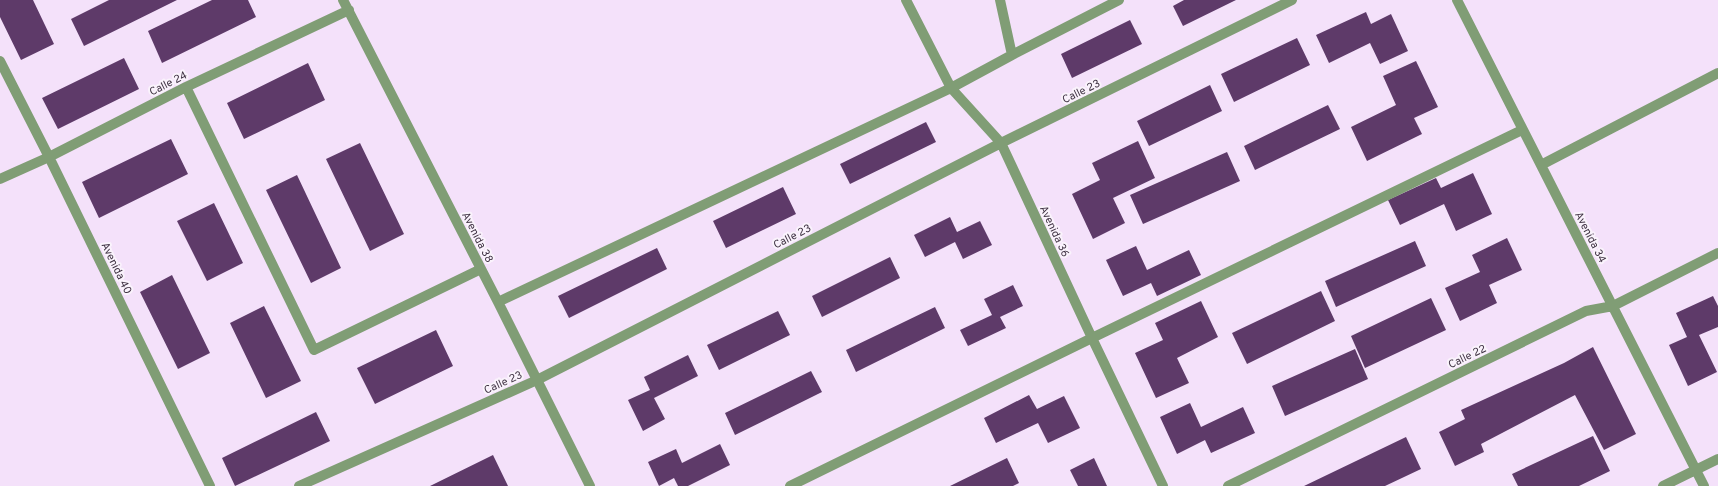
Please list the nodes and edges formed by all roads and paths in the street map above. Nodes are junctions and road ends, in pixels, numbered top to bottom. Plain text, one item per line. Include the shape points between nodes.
1 (343, 0) edge
2 (906, 0) edge
3 (1000, 0) edge
4 (1119, 0) edge
5 (1292, 0) edge
6 (1457, 0) edge
7 (349, 10) junction
8 (1012, 55) junction
9 (0, 62) edge
10 (1718, 73) edge
11 (186, 88) junction
12 (951, 88) junction
13 (1522, 130) junction
14 (1001, 143) junction
15 (49, 157) junction
16 (1541, 165) junction
17 (0, 179) edge
18 (1718, 254) edge
19 (481, 269) junction
20 (498, 302) junction
21 (1613, 306) junction
22 (1092, 338) junction
23 (536, 380) junction
24 (1718, 459) edge
25 (1696, 470) junction
26 (210, 486) edge
27 (299, 486) edge
28 (590, 486) edge
29 (790, 486) edge
30 (1163, 486) edge
31 (1228, 486) edge
32 (1663, 486) edge
33 (1704, 486) edge

1 - 7 street, Avenida 38
2 - 12 street, Avenida 36
3 - 8 street
4 - 8 street
5 - 14 street, Calle 23
6 - 13 street, Avenida 34
7 - 11 street, Calle 24
7 - 19 street, Avenida 38
8 - 12 street
9 - 15 street, Avenida 40
10 - 16 street
11 - 15 street, Calle 24
11 - 19 street via 314,350
12 - 14 street, Avenida 36
12 - 20 street
13 - 16 street, Avenida 34
13 - 22 street
14 - 22 street, Avenida 36
14 - 23 street, Calle 23
15 - 17 street, Calle 24
15 - 26 street, Avenida 40
16 - 21 street, Avenida 34
18 - 21 street, Calle 22
19 - 20 street, Avenida 38
20 - 23 street, Avenida 38
21 - 25 street, Avenida 34
21 - 31 street, Calle 22 via 1586,311
22 - 29 street
22 - 30 street, Avenida 36
23 - 27 street, Calle 23
23 - 28 street, Avenida 38
24 - 25 street
25 - 32 street
25 - 33 street, Avenida 34

